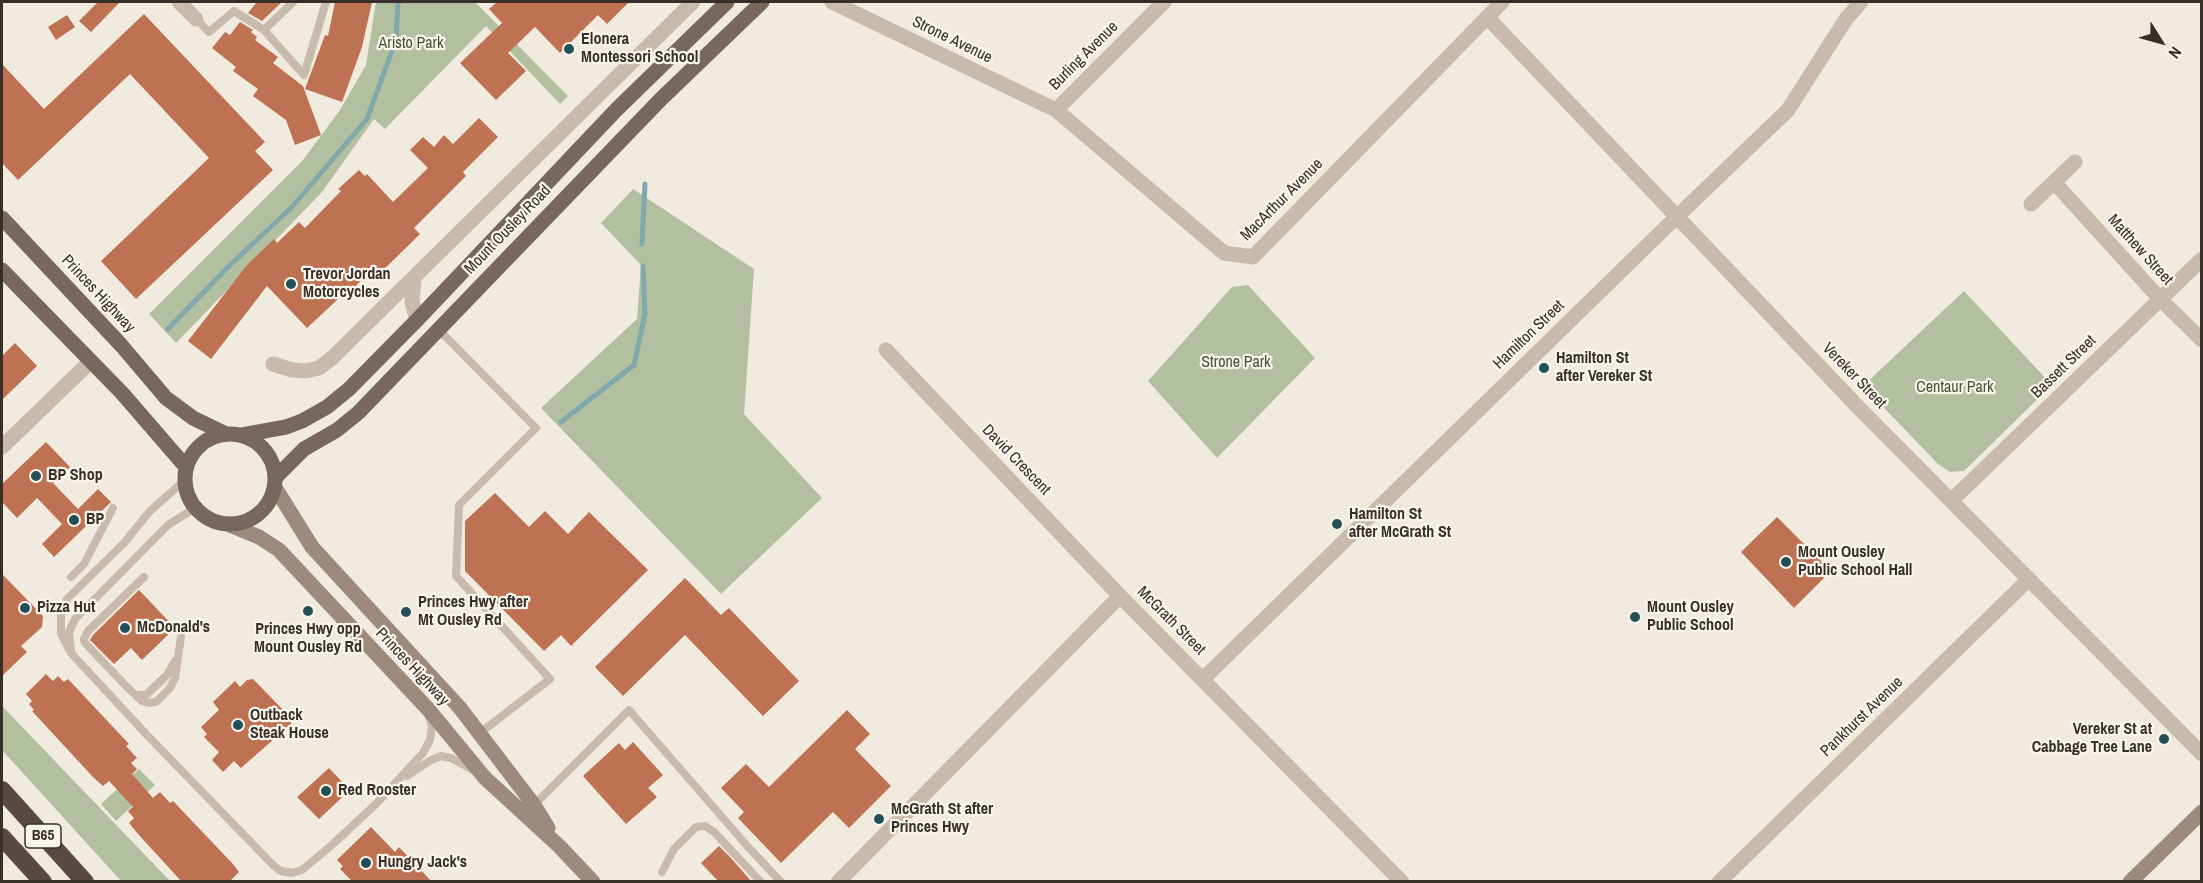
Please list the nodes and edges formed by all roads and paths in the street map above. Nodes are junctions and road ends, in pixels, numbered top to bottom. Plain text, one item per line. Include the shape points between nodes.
1 (179, 2) edge
2 (293, 2) edge
3 (326, 2) edge
4 (693, 2) edge
5 (727, 2) edge
6 (762, 2) edge
7 (832, 2) edge
8 (1164, 2) edge
9 (1503, 2) edge
10 (1861, 2) edge
11 (1487, 17) junction
12 (196, 19) joint
13 (264, 30) junction
14 (1056, 110) junction
15 (2075, 162) dead end
16 (2054, 182) junction
17 (2031, 204) dead end
18 (1678, 217) junction
19 (2, 218) edge
20 (2202, 259) edge
21 (2, 270) edge
22 (414, 278) junction
23 (2160, 299) junction
24 (417, 320) junction
25 (438, 328) junction
26 (2202, 340) edge
27 (886, 350) dead end
28 (91, 361) junction
29 (273, 364) dead end
30 (226, 434) junction
31 (242, 435) junction
32 (2, 447) edge
33 (186, 474) junction
34 (276, 483) junction
35 (1952, 500) junction
36 (113, 508) dead end
37 (195, 508) junction
38 (230, 525) junction
39 (71, 577) dead end
40 (144, 577) dead end
41 (2029, 579) junction
42 (1120, 596) junction
43 (181, 637) dead end
44 (71, 653) junction
45 (177, 658) junction
46 (1203, 679) junction
47 (136, 695) junction
48 (428, 709) junction
49 (480, 733) junction
50 (2202, 754) edge
51 (485, 778) junction
52 (396, 784) junction
53 (2, 790) edge
54 (534, 805) junction
55 (2202, 812) edge
56 (2, 837) edge
57 (559, 846) junction
58 (662, 872) dead end
59 (2134, 880) edge
60 (43, 882) edge
61 (85, 882) edge
62 (593, 882) edge
63 (761, 882) edge
64 (781, 882) edge
65 (838, 882) edge
66 (1402, 882) edge
67 (1719, 882) edge

1 - 12 street
2 - 13 lane
3 - 13 lane via 304,75
4 - 22 street, Mount Ousley Road
5 - 24 main road, Mount Ousley Road via 617,109
6 - 25 main road, Mount Ousley Road via 661,99
7 - 14 street, Strone Avenue
8 - 14 street, Burling Avenue
9 - 11 street
10 - 18 street, Hamilton Street via 1788,110
11 - 14 street, MacArthur Avenue via 1253,257 1224,253
11 - 18 street, Vereker Street
12 - 13 lane via 209,32 234,11
15 - 16 street
16 - 17 street
16 - 23 street, Matthew Street
18 - 35 street, Vereker Street
18 - 46 street, Hamilton Street
19 - 30 main road, Princes Highway via 166,398 193,418
20 - 23 street, Bassett Street
21 - 28 main road
22 - 24 street via 412,302
22 - 29 street, Mount Ousley Road via 324,365 306,371
23 - 26 street, Matthew Street
23 - 35 street, Bassett Street
24 - 31 main road, Mount Ousley Road via 349,389 316,415 286,427
25 - 34 main road, Mount Ousley Road via 358,413 304,449
25 - 49 lane via 536,428 459,505 456,576 550,679
27 - 42 street, David Crescent
28 - 32 street
28 - 33 main road via 122,393
30 - 31 main road
30 - 33 main road via 201,444 192,455
31 - 34 main road via 266,451
33 - 37 main road via 187,495
33 - 44 lane via 124,543 66,599 60,634
34 - 38 main road via 268,505 258,516
34 - 49 main road, Princes Highway via 312,547
35 - 41 street, Vereker Street
36 - 39 lane via 84,564
37 - 38 main road via 211,520
37 - 44 lane via 168,525 75,619 69,632
38 - 48 main road, Princes Highway via 279,550
40 - 47 lane via 84,639
41 - 50 street, Vereker Street
41 - 67 street, Pankhurst Avenue
42 - 46 street, McGrath Street
42 - 65 street, McGrath Street
43 - 45 lane
44 - 52 lane via 281,871 292,873 313,862
45 - 47 lane via 167,675 146,695
45 - 47 lane via 175,678 156,702
46 - 66 street, McGrath Street
48 - 51 main road, Princes Highway
48 - 52 lane via 430,740
49 - 54 main road, Princes Highway
51 - 52 lane via 441,756
51 - 57 main road, Princes Highway
53 - 61 highway, B65
54 - 57 main road, Princes Highway
54 - 64 lane via 629,710
55 - 59 main road
56 - 60 highway, B65
57 - 62 main road, Princes Highway
58 - 63 lane via 674,849 696,827 705,826

